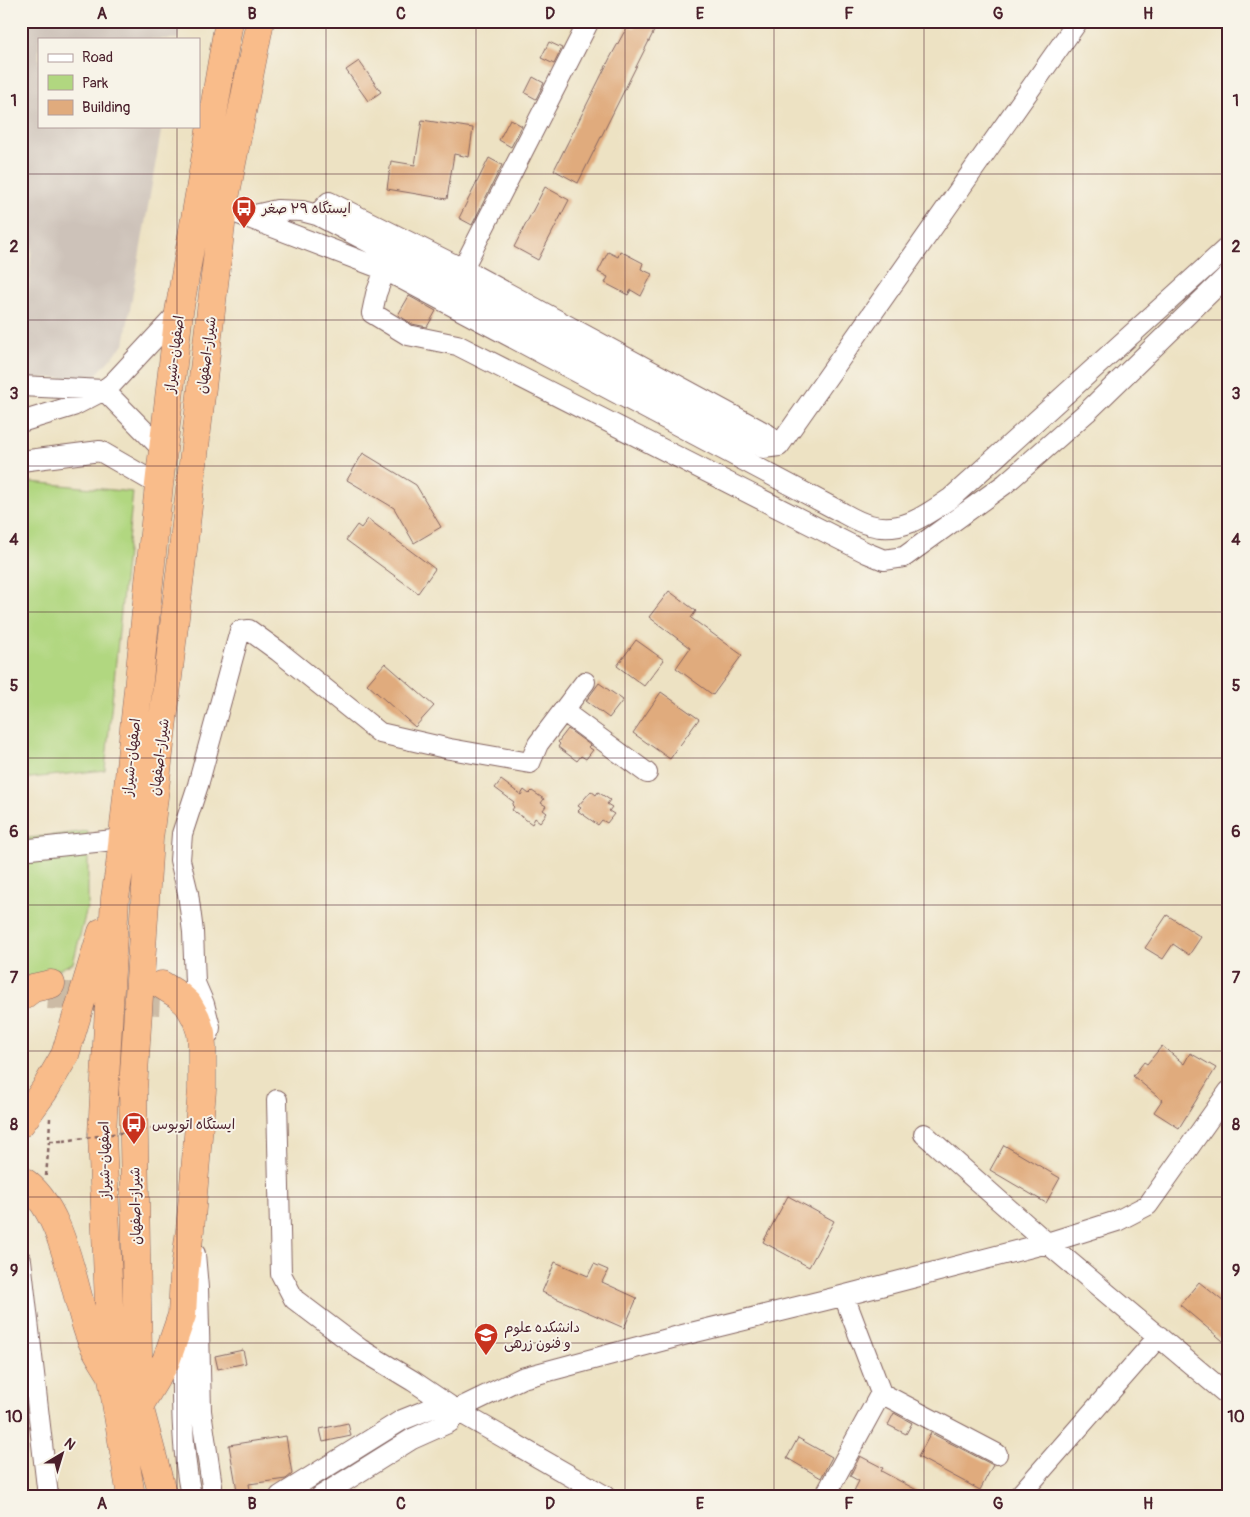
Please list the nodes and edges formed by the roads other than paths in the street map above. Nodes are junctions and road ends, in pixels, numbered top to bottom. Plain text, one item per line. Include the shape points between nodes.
1 (230, 21) edge
2 (260, 21) edge
3 (589, 21) edge
4 (1078, 21) edge
5 (235, 212) junction
6 (1229, 246) edge
7 (385, 270) junction
8 (1229, 274) edge
9 (459, 278) junction
10 (179, 312) junction
11 (21, 386) edge
12 (104, 390) junction
13 (21, 422) edge
14 (163, 450) junction
15 (21, 460) edge
16 (159, 485) junction
17 (585, 682) dead end
18 (563, 711) junction
19 (648, 773) dead end
20 (123, 839) junction
21 (21, 850) edge
22 (115, 898) junction
23 (21, 997) edge
24 (21, 1011) edge
25 (1229, 1091) edge
26 (277, 1100) dead end
27 (21, 1123) edge
28 (924, 1134) dead end
29 (29, 1188) edge
30 (1047, 1243) junction
31 (21, 1260) edge
32 (844, 1296) junction
33 (137, 1309) junction
34 (182, 1315) junction
35 (1158, 1336) junction
36 (112, 1378) junction
37 (881, 1393) junction
38 (1229, 1396) edge
39 (138, 1406) junction
40 (456, 1410) junction
41 (997, 1454) dead end
42 (48, 1496) edge
43 (131, 1496) edge
44 (163, 1496) edge
45 (190, 1496) edge
46 (212, 1496) edge
47 (280, 1496) edge
48 (321, 1496) edge
49 (605, 1496) edge
50 (825, 1496) edge
51 (1019, 1496) edge

1 - 10 highway, اصفهان-شیراز
2 - 5 highway, شیراز-اصفهان
3 - 9 street
4 - 9 street via 779,446 763,448
5 - 7 street
5 - 9 street via 277,210 317,215
5 - 33 highway, شیراز-اصفهان via 149,839 133,1089
6 - 7 street via 951,498 912,523 889,527 870,525 842,512
7 - 8 street via 372,313 408,335 457,345 884,560 904,558 1005,484 1087,412
10 - 12 street
10 - 14 highway, اصفهان-شیراز
11 - 12 street
12 - 13 street via 73,406
12 - 14 street
14 - 16 highway, اصفهان-شیراز
15 - 16 street via 100,452
16 - 20 highway, اصفهان-شیراز
17 - 18 street
18 - 19 street
18 - 46 street via 538,744 530,763 380,733 278,651 249,630 240,631 182,834 180,860 193,932 195,983 210,1027 195,1253 201,1411
20 - 21 street
20 - 22 highway, اصفهان-شیراز
22 - 27 highway via 65,1055
22 - 36 highway, اصفهان-شیراز via 102,1134
23 - 24 highway via 33,988 50,990
25 - 30 street via 1148,1205 1117,1221
26 - 40 street via 281,1274 294,1299 360,1349
28 - 30 street
29 - 36 highway via 57,1225 89,1335
30 - 32 street
30 - 35 street
31 - 42 street
32 - 37 street
32 - 40 street via 522,1378
33 - 34 highway via 147,1317 165,1316 172,1312 175,1301 193,1070 192,1046 186,1027 161,993 178,994 188,1004 201,1033 202,1055 202,1090
33 - 39 highway, شیراز-اصفهان
34 - 39 highway via 166,1361
34 - 45 street via 182,1423
35 - 38 street
35 - 51 street
36 - 43 highway, اصفهان-شیراز
37 - 41 street
37 - 50 street
39 - 44 highway, شیراز-اصفهان
40 - 47 street via 437,1406 402,1420
40 - 48 street via 450,1422 412,1439
40 - 49 street

